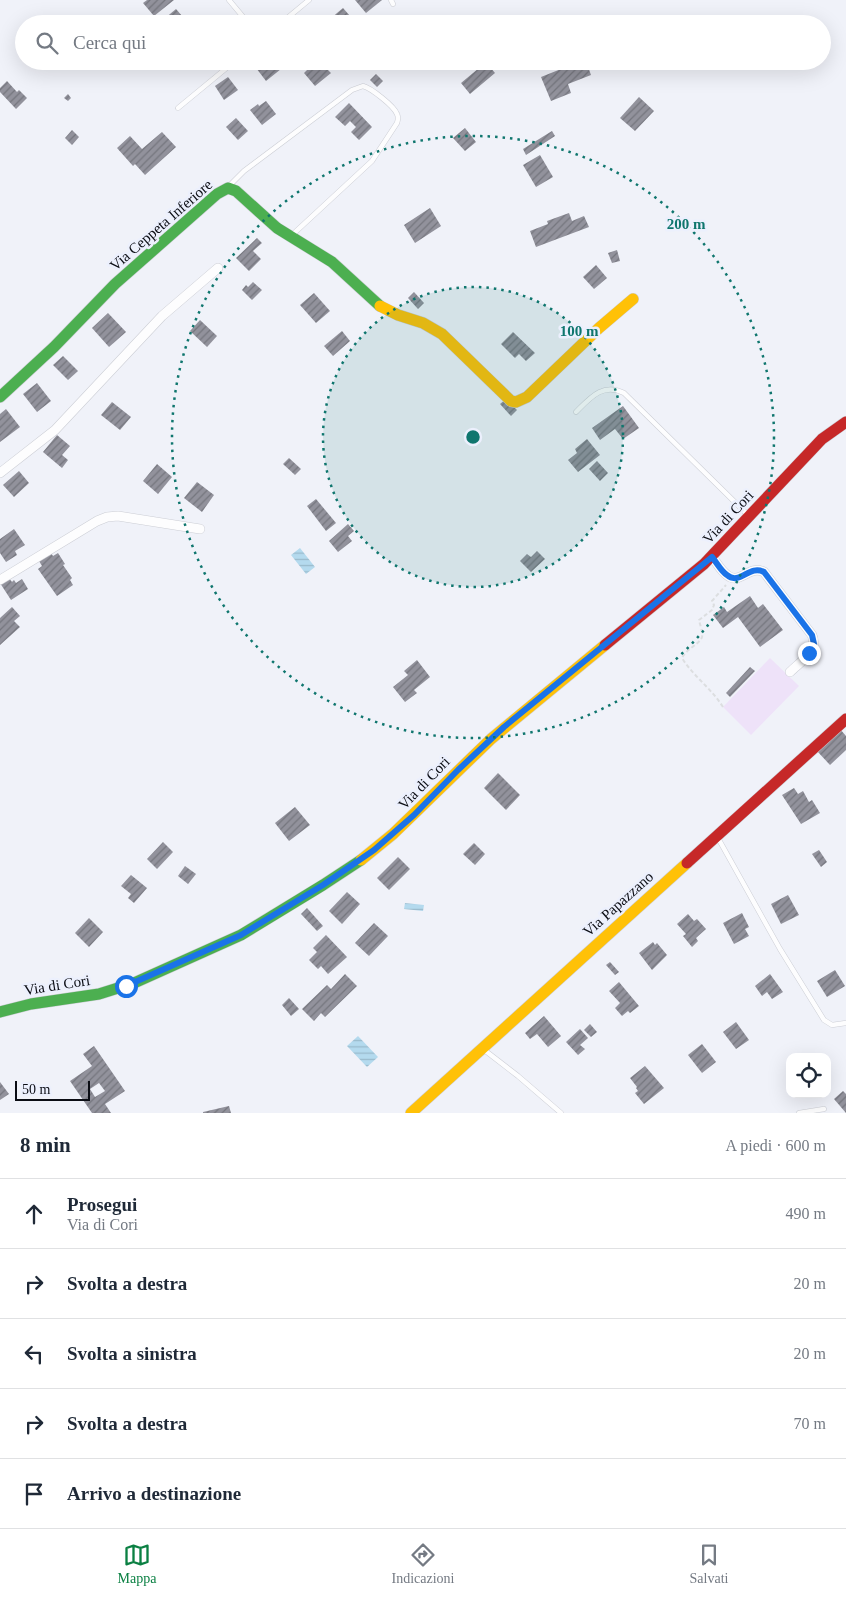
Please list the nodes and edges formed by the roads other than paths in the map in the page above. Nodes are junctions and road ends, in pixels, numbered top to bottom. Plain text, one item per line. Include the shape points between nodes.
1 (229, 0) edge
2 (309, 0) edge
3 (242, 15) edge
4 (291, 15) edge
5 (224, 70) edge
6 (178, 108) dead end
7 (228, 188) junction
8 (290, 236) junction
9 (218, 268) dead end
10 (633, 299) dead end
11 (0, 397) edge
12 (576, 412) dead end
13 (846, 422) edge
14 (0, 473) edge
15 (750, 517) junction
16 (200, 529) dead end
17 (712, 557) junction
18 (0, 580) edge
19 (790, 672) dead end
20 (846, 719) edge
21 (716, 835) junction
22 (0, 1012) edge
23 (846, 1023) edge
24 (482, 1048) junction
25 (824, 1109) dead end
26 (411, 1113) edge
27 (561, 1113) edge
28 (799, 1113) edge

1 - 3 lane
2 - 4 lane
5 - 6 lane
7 - 8 street, Via Ceppeta Inferiore via 236,191
7 - 8 lane via 244,171 352,90 363,86 371,89 395,110 397,122 372,161
7 - 11 street, Via Ceppeta Inferiore via 217,194 115,284
8 - 10 street, Via Ceppeta Inferiore via 332,262 382,307 437,331 506,398 516,402 527,398
9 - 14 street via 162,316 60,425
12 - 15 lane via 599,391 611,389 622,392
13 - 15 street, Via di Cori via 822,439
15 - 17 street, Via di Cori
16 - 18 street via 108,517
17 - 19 street via 726,575 733,578 753,570 762,571 812,635 812,649
17 - 22 street, Via di Cori via 487,742 393,834 323,885 241,935 134,983 99,994
20 - 21 street, Via Papazzano
21 - 23 lane via 824,1020 832,1026
21 - 24 street, Via Papazzano
24 - 26 street, Via Papazzano
24 - 27 lane
25 - 28 lane

